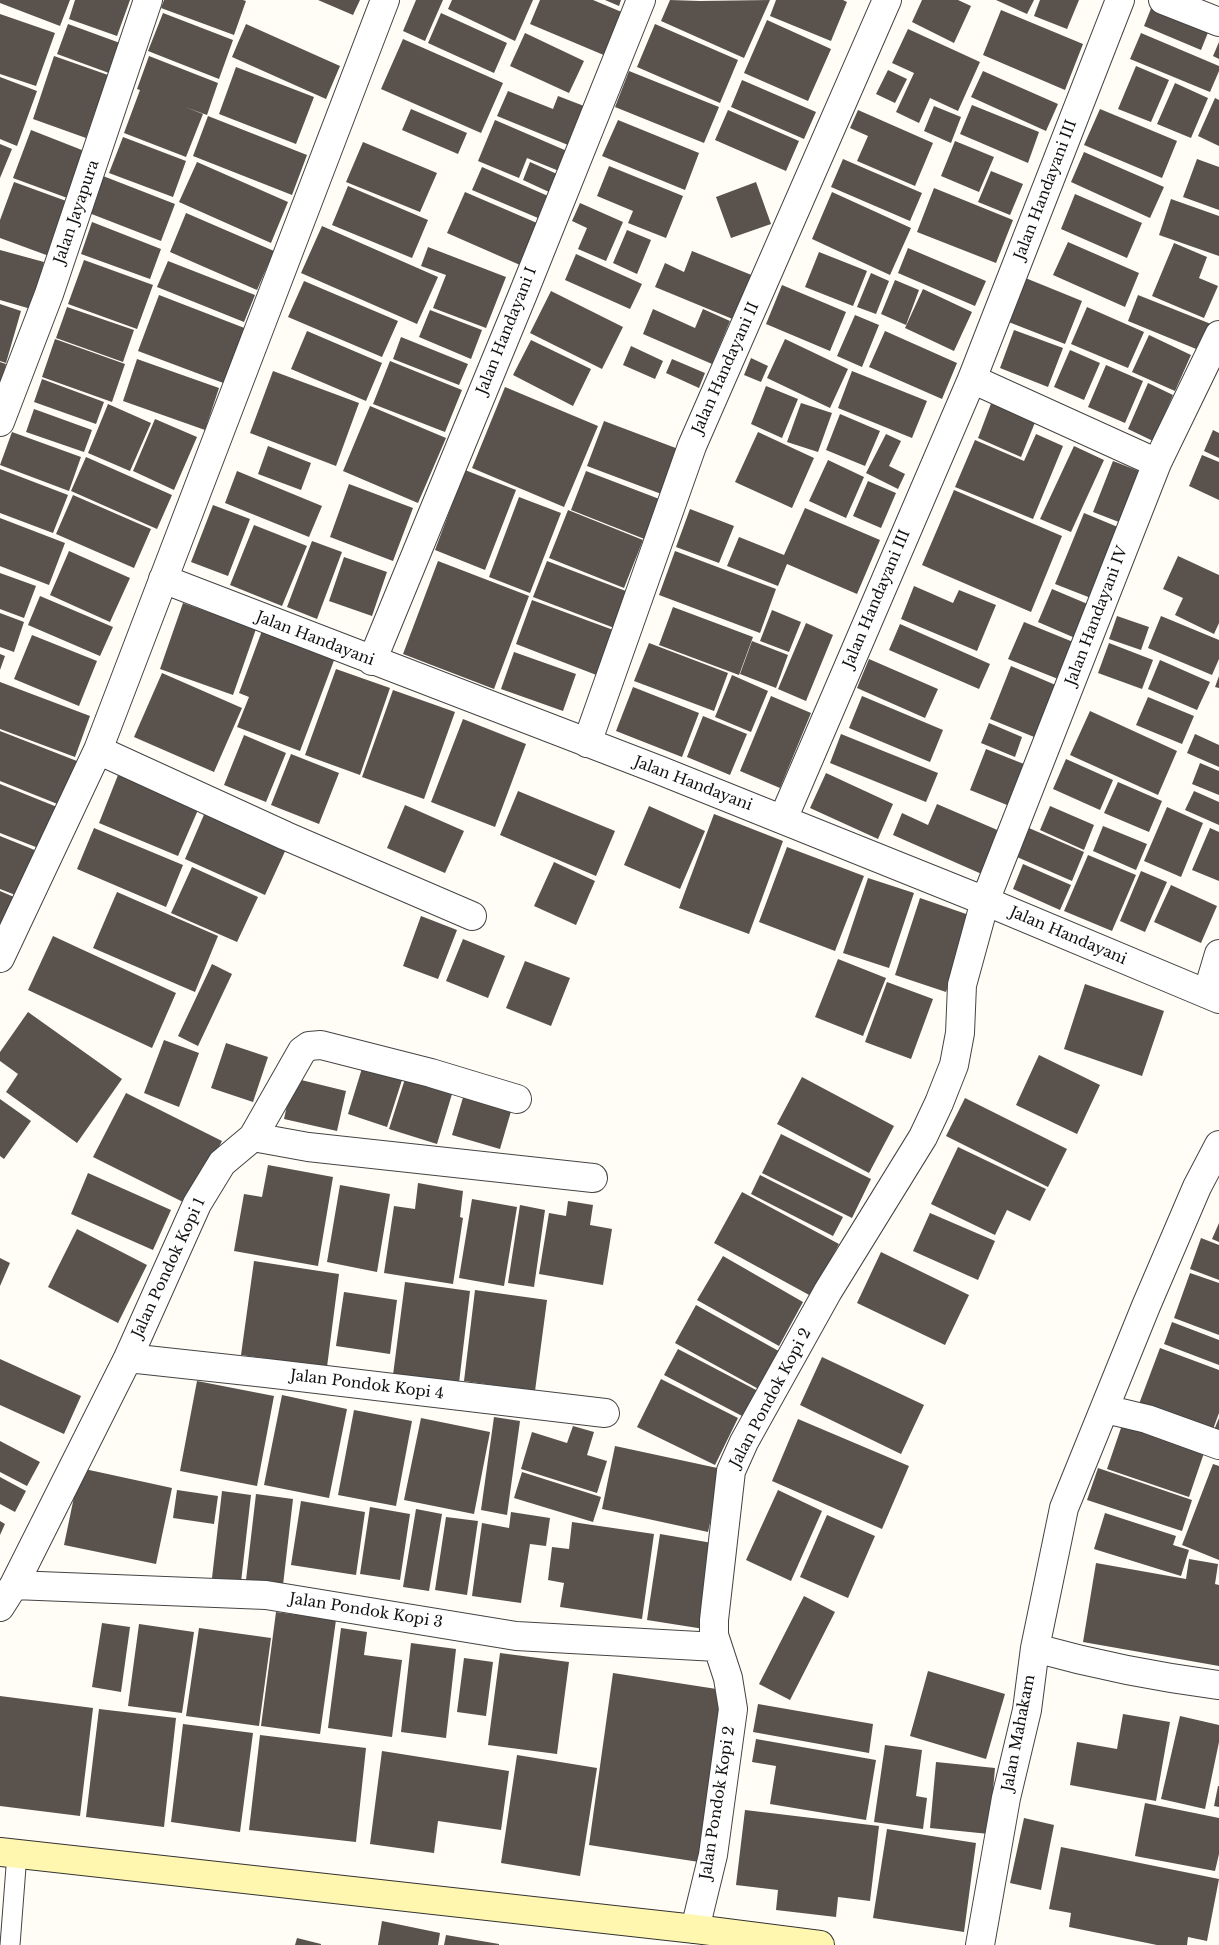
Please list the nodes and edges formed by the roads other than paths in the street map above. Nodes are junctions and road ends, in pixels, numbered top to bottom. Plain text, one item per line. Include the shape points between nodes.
1 (148, 0) edge
2 (385, 0) edge
3 (641, 0) edge
4 (887, 0) edge
5 (1120, 0) edge
6 (1162, 0) edge
7 (1219, 22) edge
8 (1219, 335) edge
9 (972, 379) junction
10 (0, 422) edge
11 (1157, 463) junction
12 (163, 579) junction
13 (372, 661) junction
14 (586, 743) junction
15 (98, 750) junction
16 (783, 819) junction
17 (985, 901) junction
18 (472, 916) dead end
19 (1219, 954) edge
20 (0, 958) edge
21 (1213, 997) edge
22 (517, 1099) dead end
23 (253, 1137) junction
24 (1219, 1145) edge
25 (593, 1178) dead end
26 (128, 1358) junction
27 (1105, 1409) junction
28 (605, 1413) dead end
29 (1219, 1445) edge
30 (14, 1585) junction
31 (0, 1607) edge
32 (717, 1647) junction
33 (1035, 1648) junction
34 (1219, 1685) edge
35 (9, 1853) edge
36 (695, 1929) junction
37 (10, 1945) edge
38 (820, 1945) edge
39 (980, 1945) edge

1 - 10 street, Jalan Jayapura via 49,294
2 - 12 street
3 - 13 street, Jalan Handayani I
4 - 14 street, Jalan Handayani II via 692,446
5 - 9 street, Jalan Handayani III
6 - 7 street
8 - 11 street, Jalan Handayani IV
9 - 11 street
9 - 16 street, Jalan Handayani III
11 - 17 street, Jalan Handayani IV
12 - 13 street, Jalan Handayani
12 - 15 street
13 - 14 street, Jalan Handayani
14 - 16 street, Jalan Handayani
15 - 18 street
15 - 20 street
16 - 17 street, Jalan Handayani
17 - 21 street, Jalan Handayani
17 - 32 street, Jalan Pondok Kopi 2 via 962,985 960,1033 954,1065 939,1103 923,1137 828,1291 731,1471 714,1620
19 - 21 street
22 - 23 street via 431,1073 321,1045 309,1046 302,1052
23 - 25 street via 308,1147
23 - 26 street, Jalan Pondok Kopi 1 via 222,1163 196,1204
24 - 27 street, Jalan Mahakam via 1197,1187
26 - 28 street, Jalan Pondok Kopi 4
26 - 30 street, Jalan Pondok Kopi 1
27 - 29 street via 1147,1419
27 - 33 street, Jalan Mahakam via 1064,1508
30 - 31 street, Jalan Pondok Kopi 1
30 - 32 street, Jalan Pondok Kopi 3 via 266,1595 516,1636
32 - 36 street, Jalan Pondok Kopi 2 via 728,1678 733,1708 713,1855
33 - 34 street via 1091,1664
33 - 39 street, Jalan Mahakam via 1027,1710 1006,1798
35 - 36 main road
35 - 37 lane
36 - 38 main road

